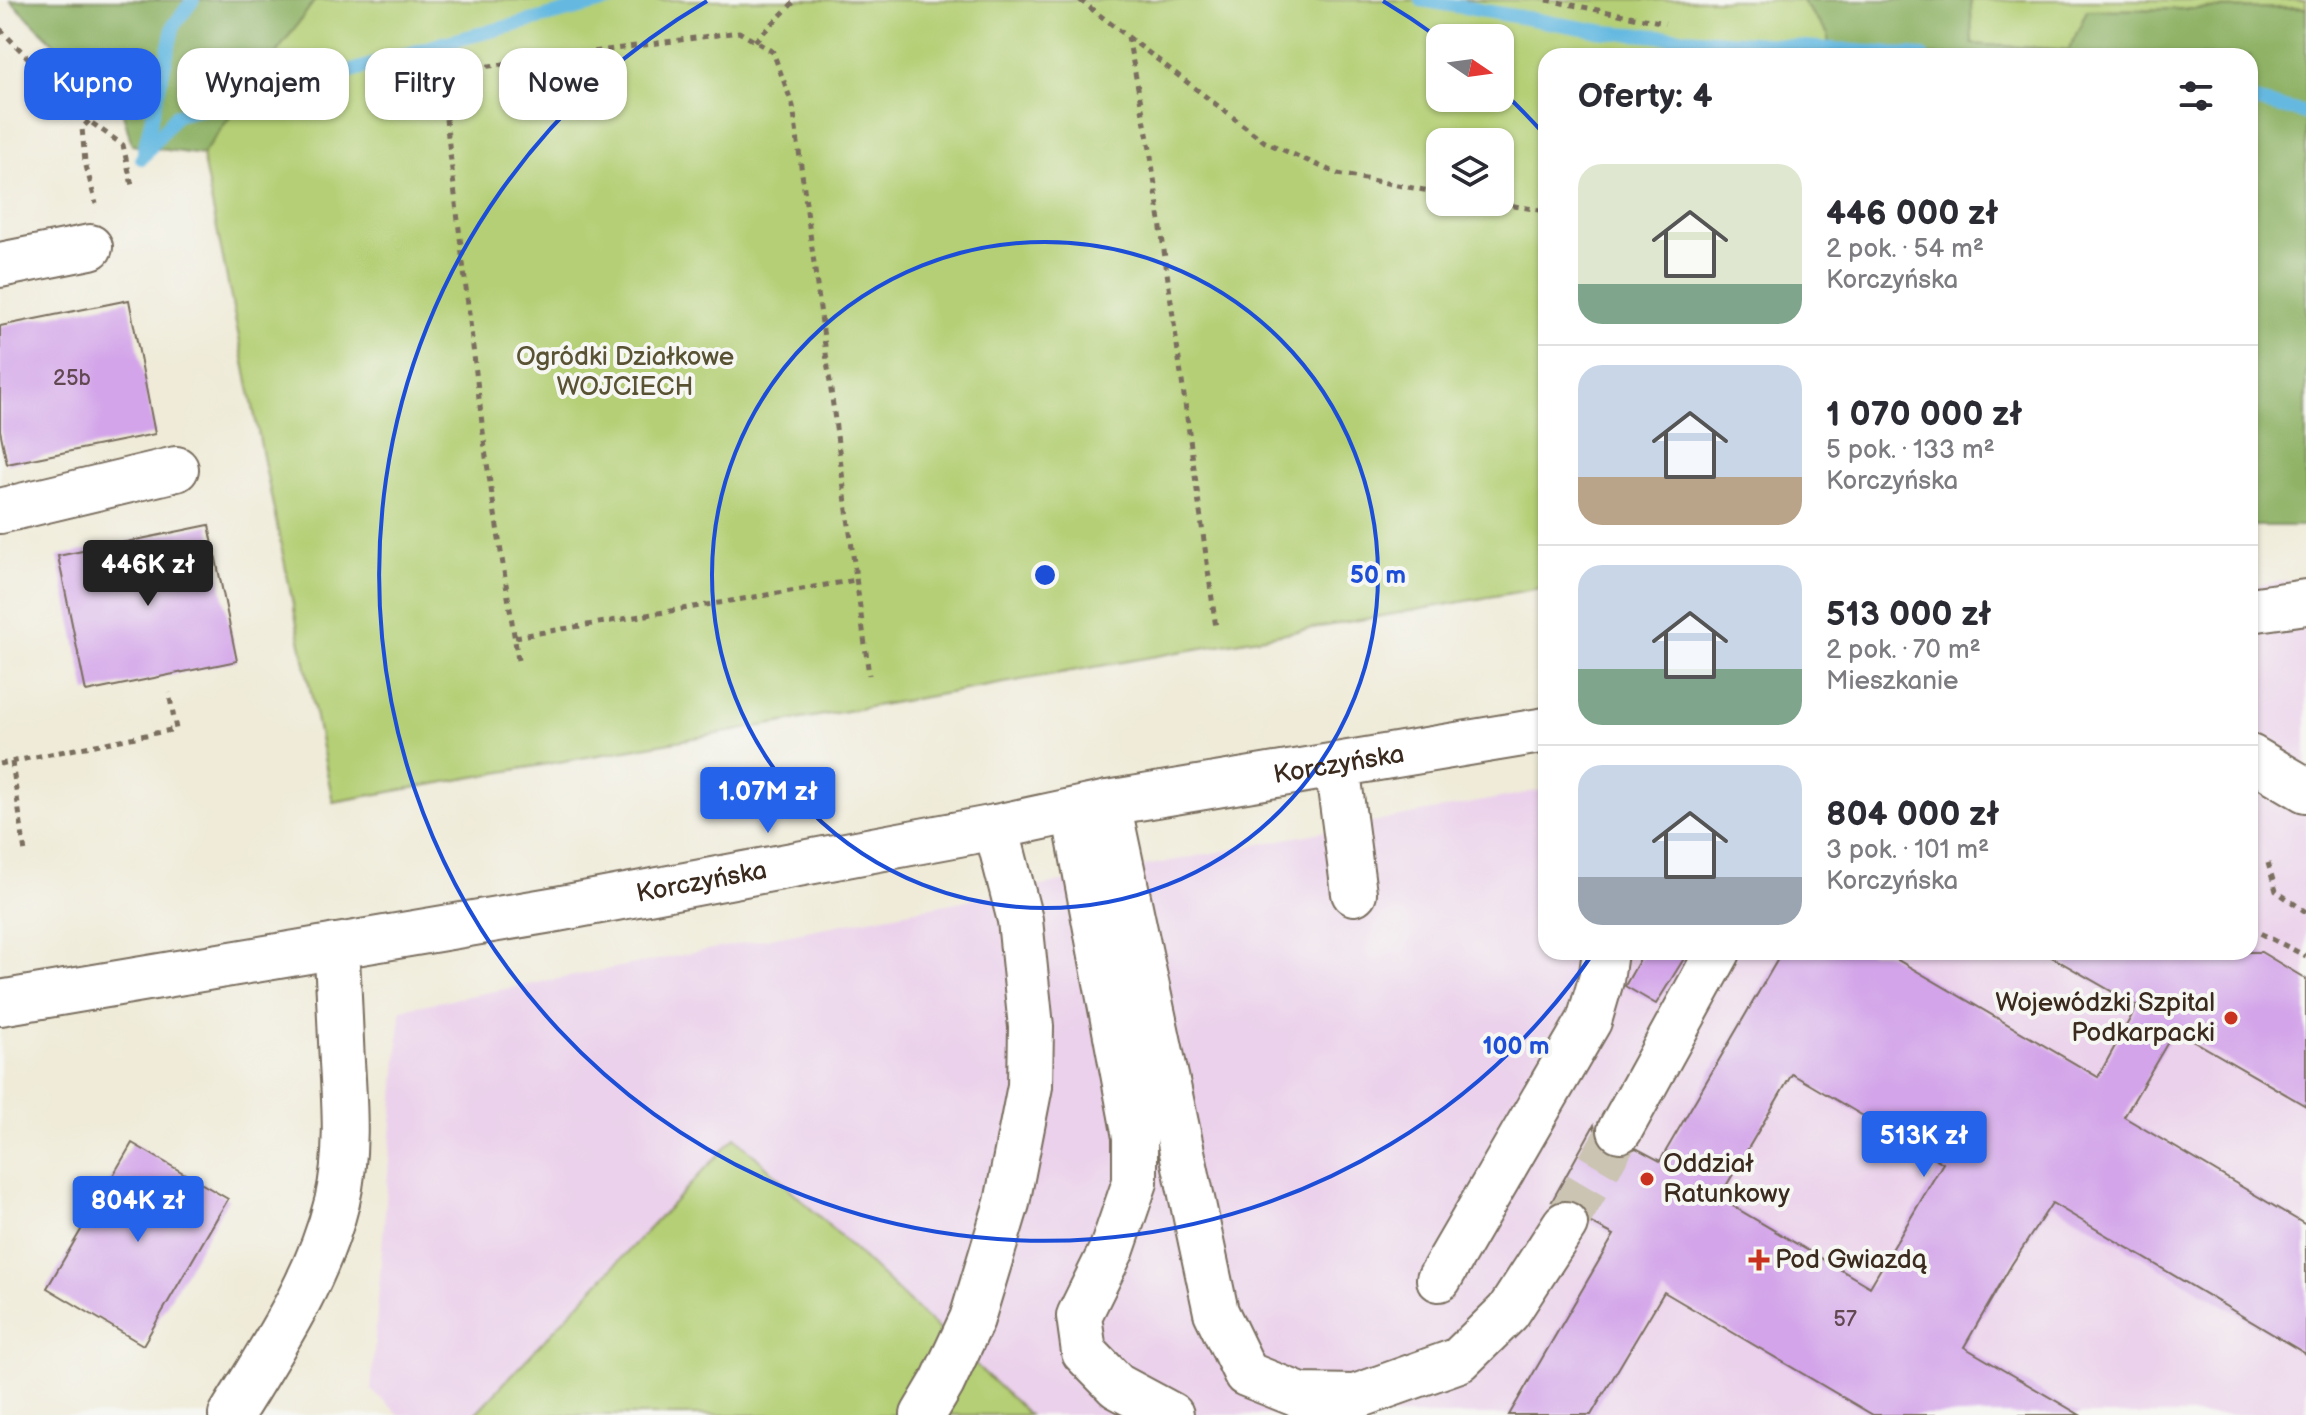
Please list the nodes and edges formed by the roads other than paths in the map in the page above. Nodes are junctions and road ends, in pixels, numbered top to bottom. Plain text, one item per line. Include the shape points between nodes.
1 (90, 247) road end
2 (0, 265) edge
3 (176, 469) dead end
4 (0, 511) edge
5 (2306, 602) edge
6 (2258, 609) edge
7 (1538, 731) edge
8 (2258, 762) edge
9 (1337, 765) junction
10 (2306, 790) edge
11 (1091, 807) junction
12 (996, 827) junction
13 (1354, 893) dead end
14 (336, 946) junction
15 (1604, 960) edge
16 (1714, 960) edge
17 (0, 1003) edge
18 (1620, 1130) tunnel mouth
19 (1565, 1224) tunnel mouth
20 (1439, 1279) dead end
21 (231, 1415) edge
22 (923, 1415) edge
23 (1171, 1415) edge

1 - 2 street
3 - 4 street
5 - 6 street
7 - 9 street, Korczyńska
8 - 10 street
9 - 11 street, Korczyńska
9 - 13 street
11 - 12 street, Korczyńska
11 - 19 street via 1216,1312 1246,1374 1301,1396 1355,1397 1459,1360 1508,1312
11 - 23 street via 1135,1137 1135,1182 1112,1249 1079,1316 1084,1352 1117,1386
12 - 14 street, Korczyńska
12 - 22 street via 1020,920 1031,1027 1030,1086 1007,1203 972,1319
14 - 17 street, Korczyńska
14 - 21 street via 346,1122 337,1202 306,1287
15 - 20 street via 1589,1021
16 - 18 street

